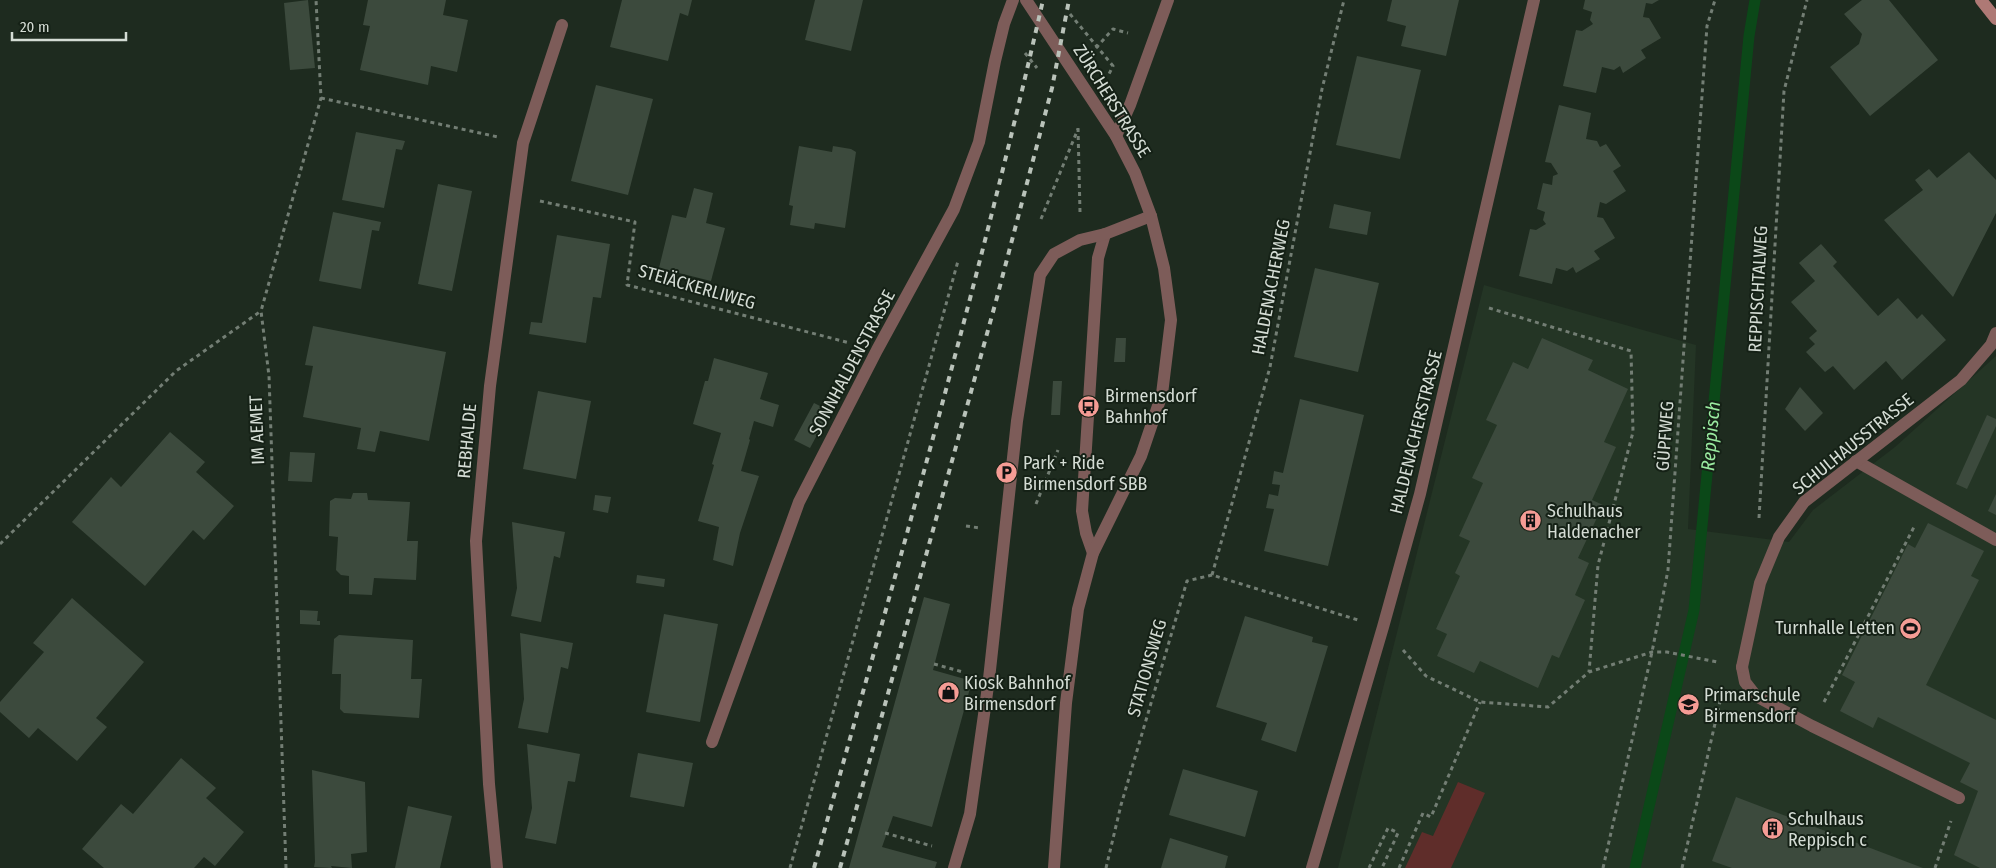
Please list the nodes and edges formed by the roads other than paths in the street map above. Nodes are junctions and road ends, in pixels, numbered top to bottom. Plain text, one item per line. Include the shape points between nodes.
1 (1013, 0) edge
2 (1026, 0) edge
3 (1168, 0) edge
4 (1534, 0) edge
5 (1985, 2) edge
6 (1996, 19) edge
7 (562, 25) dead end
8 (1116, 136) junction
9 (1151, 216) junction
10 (1105, 234) junction
11 (1996, 334) edge
12 (1856, 461) junction
13 (1996, 540) edge
14 (1093, 553) junction
15 (712, 742) dead end
16 (1960, 798) road end
17 (497, 868) edge
18 (954, 868) edge
19 (1054, 868) edge
20 (1312, 868) edge

1 - 15 street, SONNHALDENSTRASSE via 995,61 979,142 954,209 799,502
2 - 8 street, ZÜRCHERSTRASSE
3 - 8 street
4 - 20 street, HALDENACHERSTRASSE via 1420,494
5 - 6 street
7 - 17 street, REBHALDE via 523,143 490,386 476,541
8 - 9 street, ZÜRCHERSTRASSE via 1136,173
9 - 10 street
9 - 14 street, ZÜRCHERSTRASSE via 1164,268 1171,320 1162,394 1141,456
10 - 14 street via 1098,258 1082,511
10 - 18 street via 1080,240 1054,254 1040,275 1017,421 970,814
11 - 12 street, SCHULHAUSSTRASSE via 1991,345 1961,380
12 - 13 street
12 - 16 street, SCHULHAUSSTRASSE via 1804,502 1779,537 1760,583 1742,667 1745,682 1756,696
14 - 19 street, ZÜRCHERSTRASSE via 1078,608 1066,703

